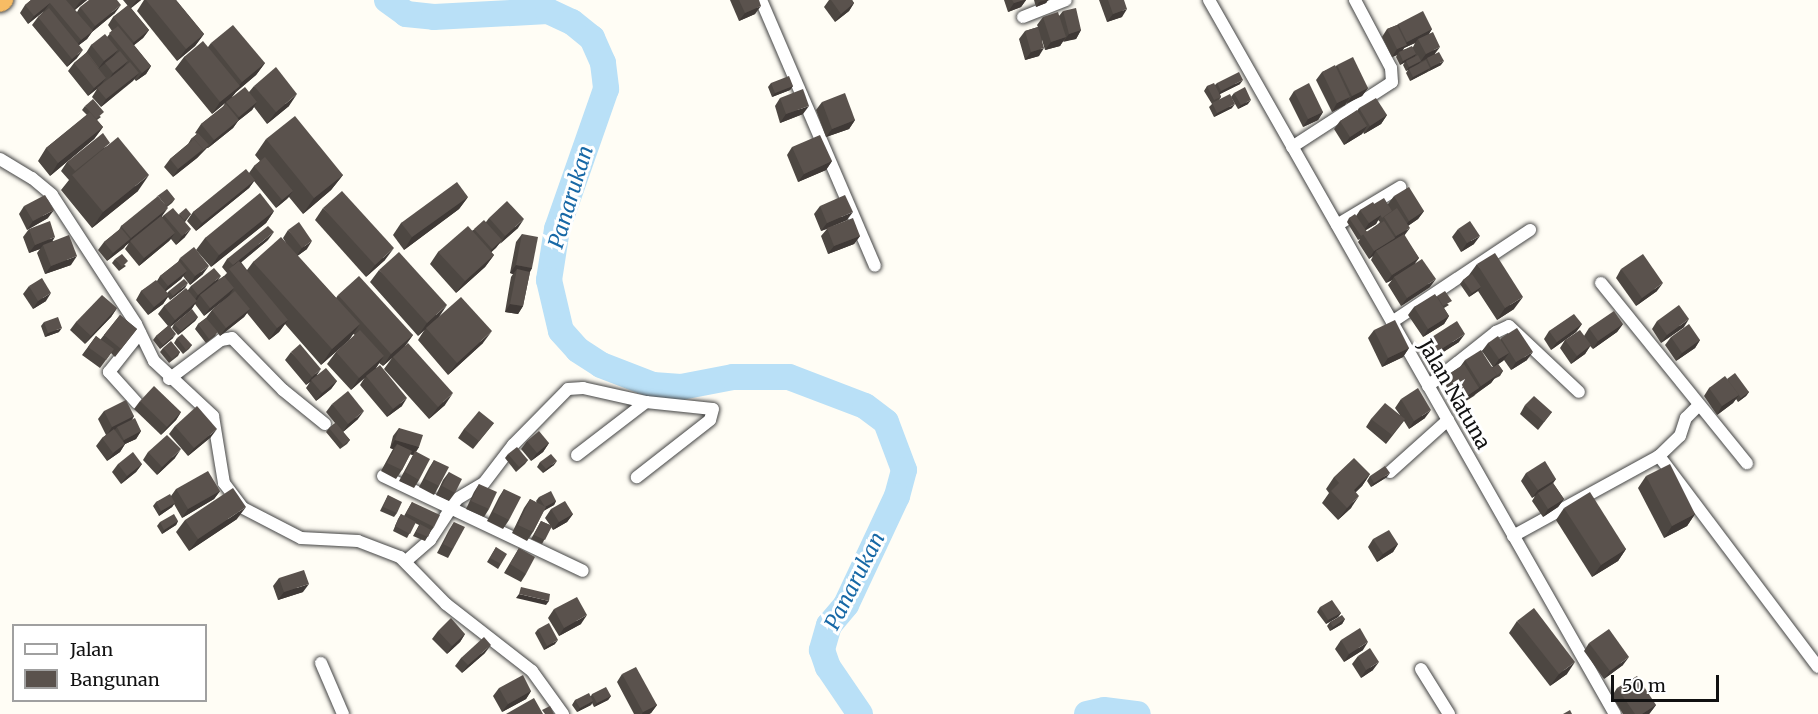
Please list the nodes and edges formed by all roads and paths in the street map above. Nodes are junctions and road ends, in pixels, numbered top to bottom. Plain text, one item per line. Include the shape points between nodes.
1 (761, 0) edge
2 (1066, 0) edge
3 (1209, 0) edge
4 (1355, 0) edge
5 (1023, 17) dead end
6 (1292, 147) junction
7 (0, 159) edge
8 (1400, 187) dead end
9 (1337, 225) junction
10 (1530, 230) dead end
11 (875, 266) dead end
12 (1601, 283) dead end
13 (1392, 322) junction
14 (140, 333) junction
15 (170, 379) junction
16 (1428, 386) junction
17 (1579, 392) dead end
18 (646, 402) junction
19 (137, 403) dead end
20 (1699, 405) junction
21 (1448, 420) junction
22 (325, 424) dead end
23 (577, 455) dead end
24 (1659, 456) junction
25 (1747, 463) dead end
26 (1389, 472) edge
27 (383, 476) dead end
28 (637, 477) dead end
29 (451, 506) junction
30 (1514, 536) junction
31 (406, 561) junction
32 (583, 571) dead end
33 (321, 663) dead end
34 (1818, 667) edge
35 (1421, 669) dead end
36 (342, 714) edge
37 (563, 714) edge
38 (1449, 714) edge
39 (1615, 714) edge

1 - 11 street
2 - 5 street
3 - 6 street, Jalan Natuna
4 - 6 street via 1391,68 1392,82
6 - 9 street, Jalan Natuna
7 - 14 street via 52,195
8 - 9 street
9 - 13 street, Jalan Natuna
10 - 13 street
12 - 20 street
13 - 16 street, Jalan Natuna
14 - 15 street via 154,361
14 - 19 street via 109,372
15 - 22 street via 222,340 232,338 283,390
15 - 31 street via 213,416 221,473 243,508 301,538 358,541
16 - 17 street via 1509,326
16 - 21 street, Jalan Natuna
18 - 23 street
18 - 28 street via 713,409 714,416
18 - 29 street via 583,388 568,389 513,445 484,483
20 - 24 street via 1686,418 1680,436
20 - 25 street
21 - 26 street
21 - 30 street, Jalan Natuna
24 - 30 street
24 - 34 street
27 - 29 street
29 - 31 street via 430,540
29 - 32 street
30 - 39 street, Jalan Natuna
31 - 37 street via 446,604 526,665
33 - 36 street
35 - 38 street

